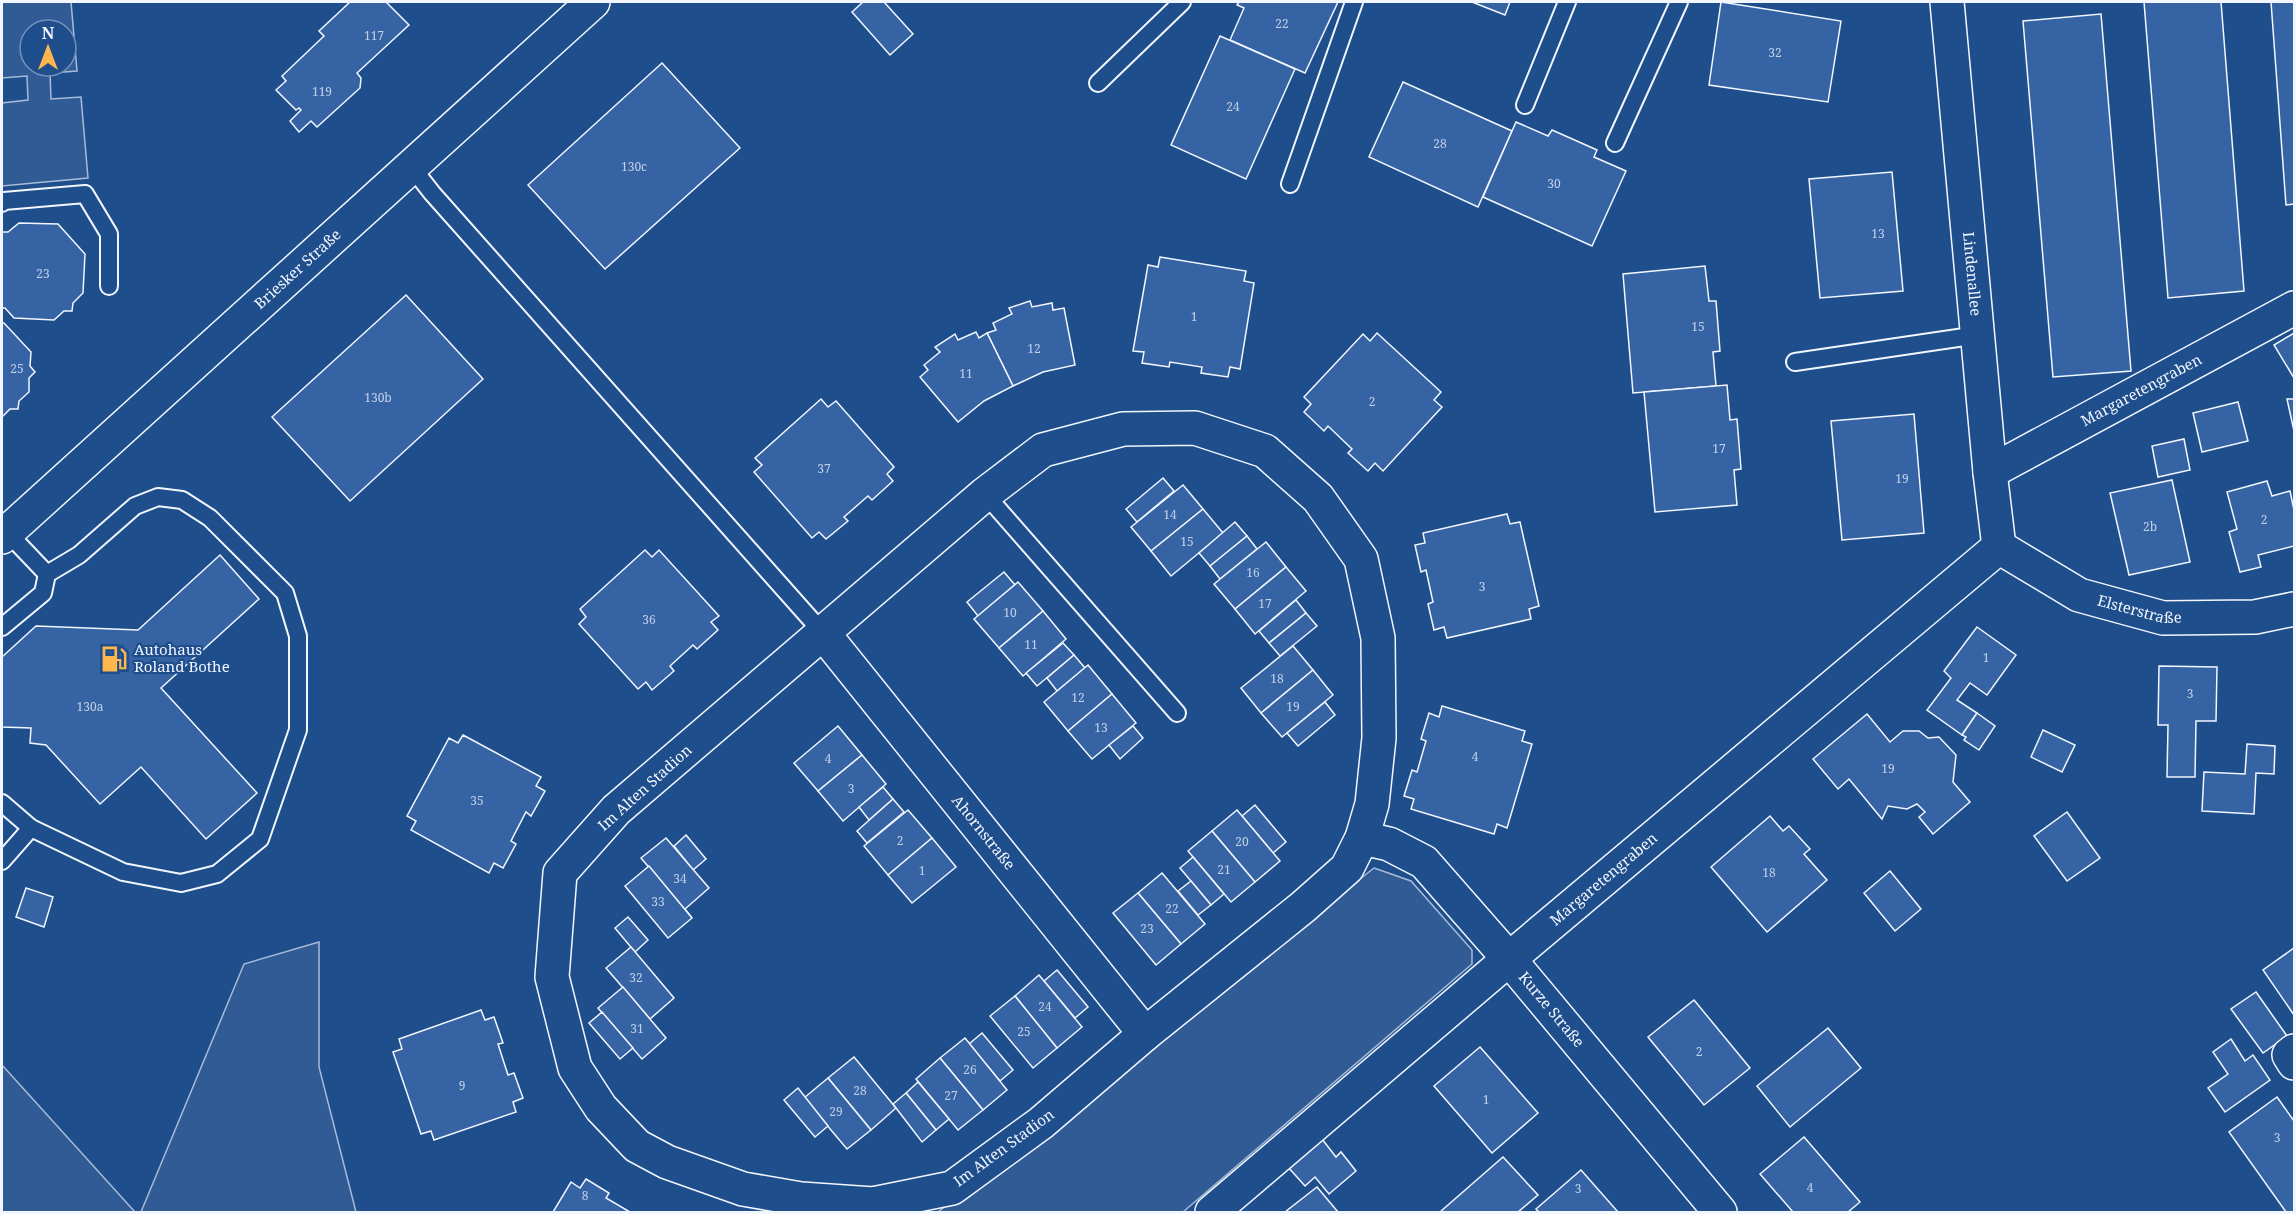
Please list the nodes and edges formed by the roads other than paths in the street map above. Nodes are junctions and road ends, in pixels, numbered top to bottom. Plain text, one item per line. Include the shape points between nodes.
1 (593, 2) edge
2 (1182, 2) edge
3 (1354, 2) edge
4 (1567, 2) edge
5 (1679, 2) edge
6 (1947, 2) edge
7 (1098, 83) dead end
8 (1525, 105) dead end
9 (1615, 143) dead end
10 (411, 166) junction
11 (1290, 184) dead end
12 (2, 202) edge
13 (108, 286) dead end
14 (2295, 308) edge
15 (1978, 335) junction
16 (1795, 362) dead end
17 (1990, 472) junction
18 (985, 494) junction
19 (4, 535) edge
20 (1999, 547) junction
21 (47, 574) junction
22 (2295, 609) edge
23 (2, 627) edge
24 (823, 633) junction
25 (1177, 713) dead end
26 (2, 803) edge
27 (31, 828) junction
28 (1362, 838) junction
29 (2, 861) edge
30 (1509, 958) junction
31 (1145, 1034) junction
32 (2295, 1051) edge
33 (2295, 1064) edge
34 (1212, 1212) edge
35 (1720, 1212) edge

1 - 10 street, Briesker Straße
2 - 7 lane
3 - 11 lane
4 - 8 lane
5 - 9 lane
6 - 15 street, Lindenallee
10 - 19 street, Briesker Straße
10 - 24 lane
12 - 13 lane via 85,194 109,234
14 - 17 street, Margaretengraben
15 - 16 lane
15 - 17 street, Lindenallee
17 - 20 street, Lindenallee
18 - 24 street, Im Alten Stadion
18 - 25 lane
18 - 28 street, Im Alten Stadion via 1043,450 1123,429 1195,428 1265,451 1318,498 1361,559 1378,638 1379,738 1372,804
19 - 21 lane
20 - 22 street, Elsterstraße via 2079,595 2163,618 2255,617
20 - 30 street, Margaretengraben
21 - 23 lane via 43,593
21 - 27 lane via 79,555 135,506 158,497 182,500 210,518 285,593 297,636 298,730 260,839 217,874 181,883 123,872
24 - 31 street, Ahornstraße
24 - 31 street, Im Alten Stadion via 616,810 560,873 552,977 575,1068 601,1108 637,1146 678,1166 754,1191 873,1204 952,1188 1041,1123
26 - 27 lane
27 - 29 lane
28 - 30 street, Kurze Straße via 1389,844 1424,862
28 - 31 street, Im Alten Stadion via 1347,868
30 - 34 street, Margaretengraben
30 - 35 street, Kurze Straße
32 - 33 street via 2289,1055

